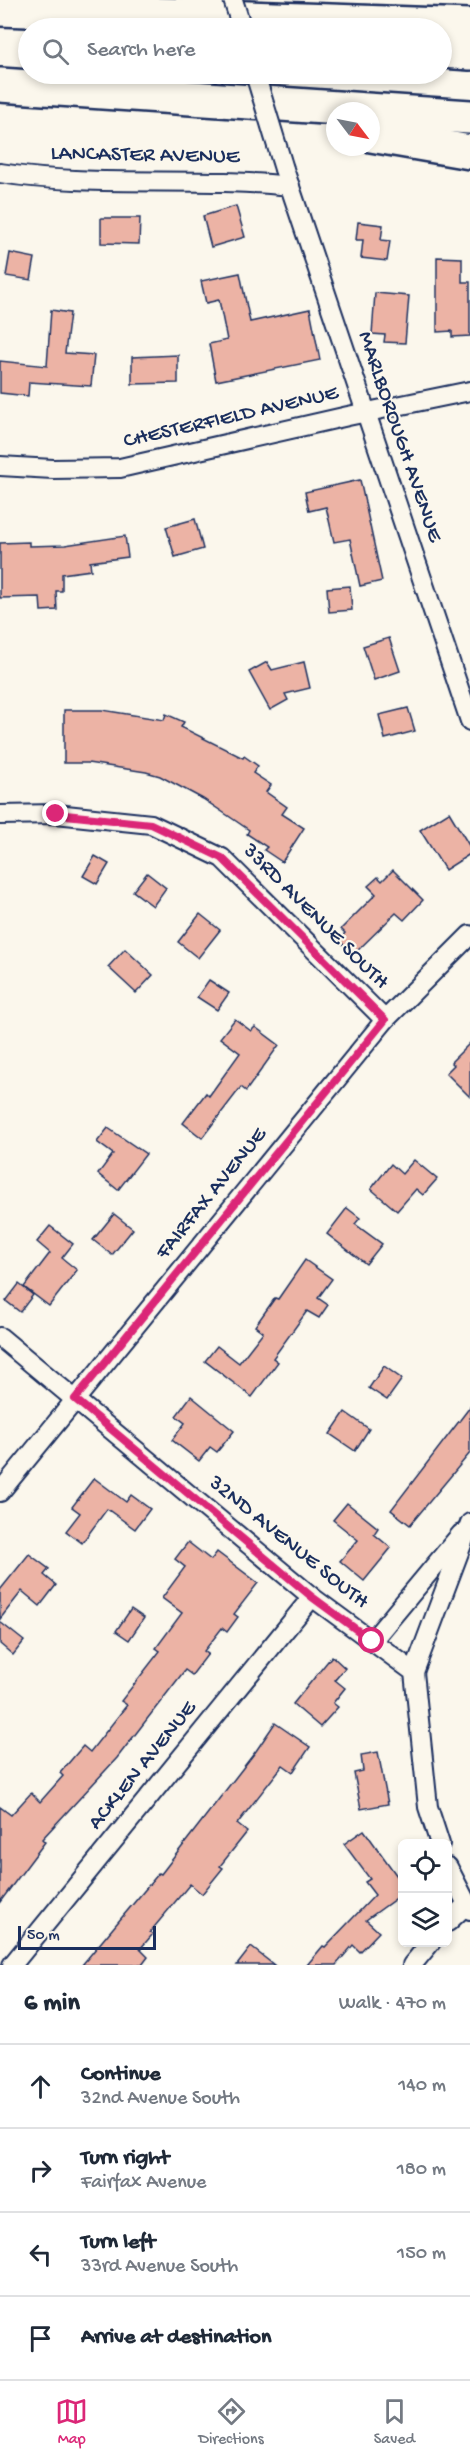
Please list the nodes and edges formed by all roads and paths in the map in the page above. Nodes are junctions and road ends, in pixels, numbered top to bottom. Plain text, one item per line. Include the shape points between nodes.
1 (233, 0) edge
2 (0, 9) edge
3 (239, 18) edge
4 (249, 18) edge
5 (0, 20) edge
6 (18, 21) edge
7 (452, 25) edge
8 (470, 26) edge
9 (452, 52) edge
10 (470, 53) edge
11 (258, 84) edge
12 (0, 85) edge
13 (134, 94) junction
14 (470, 117) edge
15 (326, 127) edge
16 (380, 137) edge
17 (470, 152) edge
18 (0, 173) edge
19 (287, 177) junction
20 (470, 392) edge
21 (364, 413) junction
22 (0, 466) edge
23 (470, 721) edge
24 (0, 815) edge
25 (470, 935) edge
26 (385, 1020) junction
27 (0, 1337) edge
28 (75, 1399) junction
29 (0, 1492) edge
30 (470, 1523) edge
31 (312, 1597) junction
32 (372, 1641) junction
33 (414, 1672) junction
34 (438, 1839) edge
35 (452, 1877) edge
36 (468, 1907) edge
37 (452, 1918) edge
38 (427, 1947) edge
39 (12, 1965) edge
40 (412, 1965) edge

1 - 3 street, bridge
2 - 4 highway
5 - 6 highway
7 - 8 highway
9 - 10 highway
11 - 19 street, MARLBOROUGH AVENUE, bridge
12 - 13 highway
13 - 14 highway
13 - 15 highway
16 - 17 highway
18 - 19 street, LANCASTER AVENUE via 34,178 195,183
19 - 21 street, MARLBOROUGH AVENUE
20 - 21 street, CHESTERFIELD AVENUE
21 - 22 street, CHESTERFIELD AVENUE via 120,468
21 - 23 street, MARLBOROUGH AVENUE
24 - 26 street, 33RD AVENUE SOUTH via 56,814 151,824 222,858
25 - 26 street, FAIRFAX AVENUE
26 - 28 street, FAIRFAX AVENUE
27 - 28 street, 32ND AVENUE SOUTH
28 - 29 street, FAIRFAX AVENUE
28 - 31 street, 32ND AVENUE SOUTH
30 - 32 street
30 - 33 street
31 - 32 street, 32ND AVENUE SOUTH
31 - 39 street, ACKLEN AVENUE
32 - 33 street, 32ND AVENUE SOUTH
33 - 34 street via 428,1807
35 - 36 street
36 - 37 street
38 - 40 street

